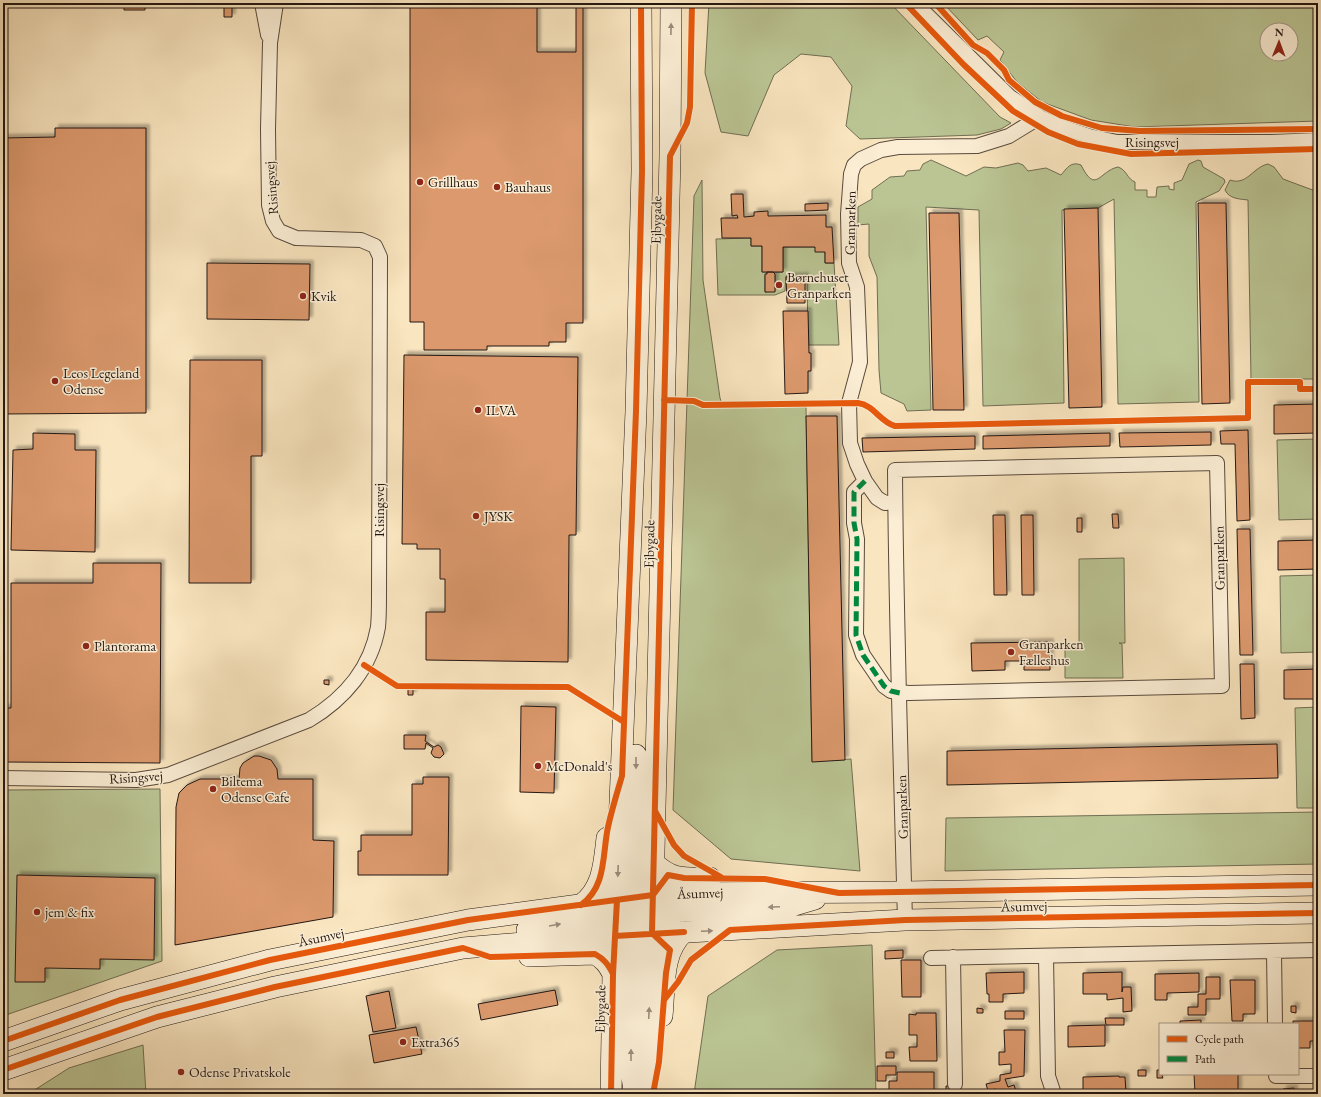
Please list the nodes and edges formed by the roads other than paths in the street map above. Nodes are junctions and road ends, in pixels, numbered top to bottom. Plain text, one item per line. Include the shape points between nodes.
1 (262, 3) edge
2 (276, 3) edge
3 (641, 3) edge
4 (657, 3) edge
5 (671, 3) edge
6 (915, 3) edge
7 (270, 43) junction
8 (1040, 117) junction
9 (670, 124) junction
10 (1318, 140) edge
11 (865, 481) junction
12 (895, 502) junction
13 (628, 627) junction
14 (900, 693) junction
15 (622, 776) junction
16 (3, 778) edge
17 (653, 862) junction
18 (1318, 885) edge
19 (904, 892) junction
20 (839, 893) junction
21 (581, 905) junction
22 (1318, 912) edge
23 (634, 916) junction
24 (905, 920) junction
25 (684, 932) junction
26 (463, 948) junction
27 (1318, 950) edge
28 (1274, 951) junction
29 (1046, 956) junction
30 (953, 957) junction
31 (931, 958) dead end
32 (613, 974) junction
33 (1275, 1023) edge
34 (3, 1041) edge
35 (3, 1070) edge
36 (1276, 1075) edge
37 (1318, 1076) edge
38 (955, 1084) dead end
39 (611, 1094) edge
40 (634, 1094) edge
41 (644, 1094) edge
42 (653, 1094) edge
43 (1054, 1094) edge

1 - 7 street, Risingsvej
2 - 7 street, Risingsvej
3 - 13 main road, Ejbygade via 642,171
4 - 9 main road via 657,47
9 -> 5 main road, Ejbygade
6 - 8 street, Risingsvej via 1009,96
7 - 16 street, Risingsvej via 268,180 273,222 279,231 296,238 361,240 375,246 380,256 379,596 378,627 371,651 348,689 309,720 168,775 136,780
8 - 10 street, Risingsvej via 1089,136 1117,142
8 - 11 street, Granparken via 1009,136 977,146 898,147 881,150 854,164 848,214 849,263 857,287 860,362 849,403 850,437 857,464
9 - 17 main road, Ejbygade
11 - 12 street, Granparken via 877,498 885,503
11 - 14 street via 854,492 857,539 856,635 863,655 884,686
12 - 14 street, Granparken
12 - 14 street, Granparken via 895,470 1217,463 1222,686
13 - 15 main road, Ejbygade
13 -> 23 main road via 636,720
14 - 19 street, Granparken
15 - 21 main road via 608,827 600,882 589,899
15 -> 23 main road, Ejbygade
17 - 20 main road via 675,878 765,879
17 - 23 main road, Ejbygade
18 - 19 main road, Åsumvej
19 - 20 main road, Åsumvej
19 - 24 street, Granparken
20 -> 23 main road via 788,907 684,911
21 - 23 main road, Åsumvej
21 - 34 main road, Åsumvej via 468,920 270,960 120,1000
22 - 24 main road, Åsumvej
23 - 25 main road, Åsumvej
26 -> 23 main road, Åsumvej
23 - 32 main road, Ejbygade
40 -> 23 main road via 631,1069
41 -> 23 main road, Ejbygade
25 -> 24 main road, Åsumvej
25 - 42 main road via 674,944 668,958 659,1062
26 - 32 main road via 490,958 595,954 609,965
26 - 35 main road, Åsumvej via 275,987 157,1018
27 - 28 street
28 - 29 street
28 - 33 street
29 - 30 street
29 - 43 street via 1048,1076
30 - 31 street
30 - 38 street
32 - 39 main road, Ejbygade
36 - 37 street

